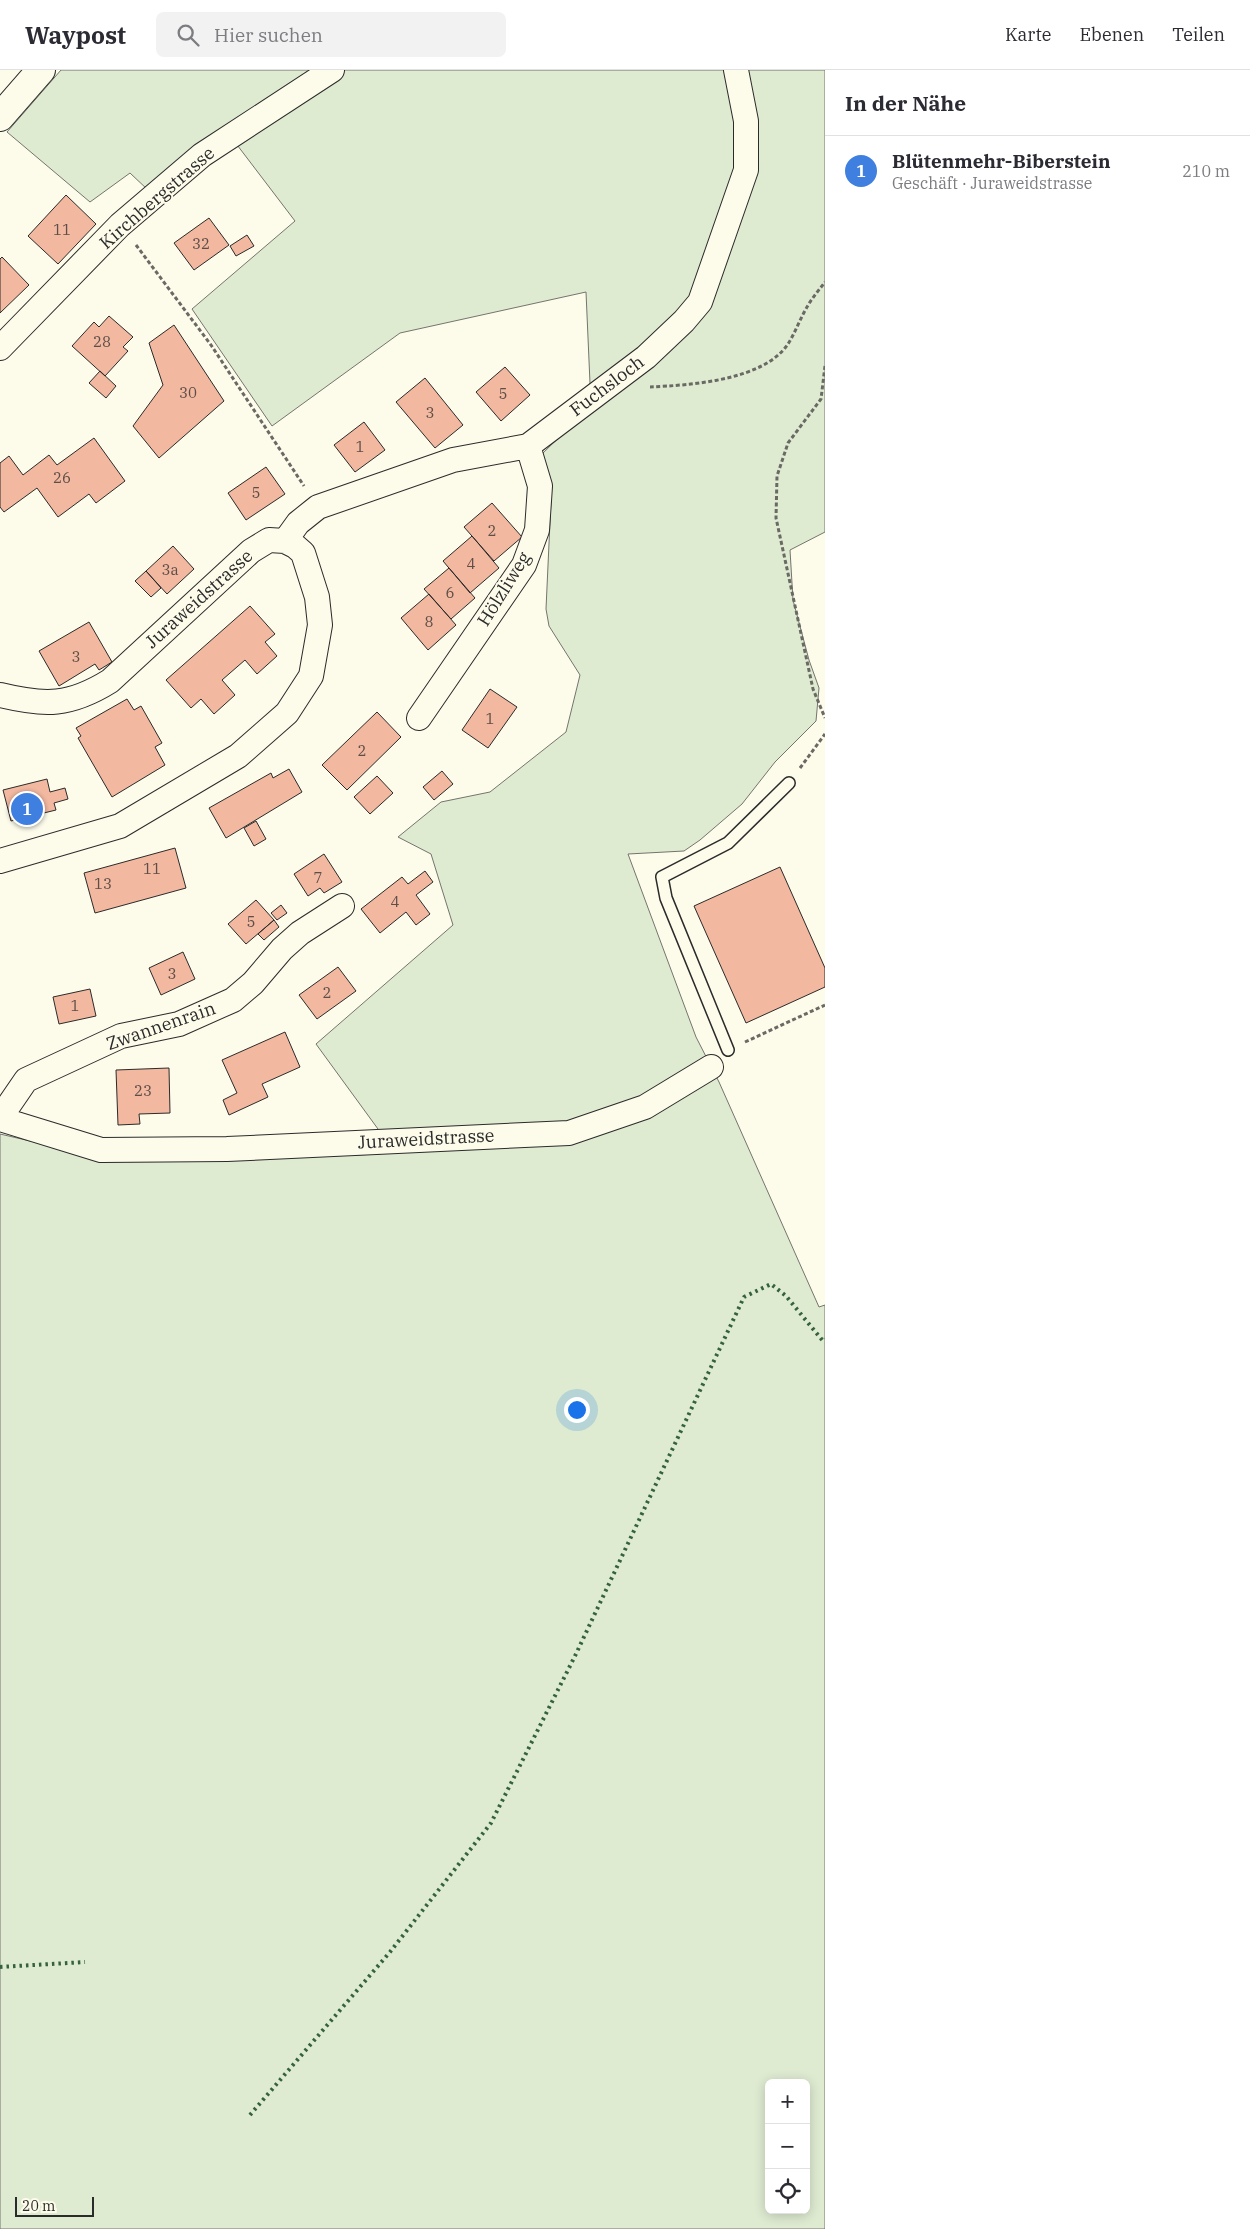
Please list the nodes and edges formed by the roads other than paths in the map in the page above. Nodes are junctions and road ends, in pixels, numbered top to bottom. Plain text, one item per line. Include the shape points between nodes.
1 (41, 70) edge
2 (332, 70) edge
3 (736, 70) edge
4 (0, 117) edge
5 (0, 348) edge
6 (528, 446) junction
7 (285, 541) junction
8 (0, 695) edge
9 (419, 718) dead end
10 (789, 783) road end
11 (0, 861) edge
12 (342, 906) dead end
13 (728, 1050) road end
14 (711, 1067) dead end
15 (0, 1119) edge

1 - 4 street
2 - 5 street, Kirchbergstrasse via 202,155 120,225
3 - 6 street, Fuchsloch via 746,121 746,170 700,302 646,358
6 - 7 street, Fuchsloch via 453,460 318,507 298,522
6 - 9 street, Hölzliweg via 540,486 537,530 524,565
7 - 8 street, Juraweidstrasse via 269,540 251,550 110,681 89,694 48,703
7 - 11 street via 303,553 317,597 320,625 311,676 287,712 238,756 120,826
10 - 13 lane via 728,843 662,877 666,898
12 - 15 street, Zwannenrain via 294,938 233,1000 179,1024 121,1036 26,1080
14 - 15 street, Juraweidstrasse via 645,1107 569,1133 227,1149 101,1150

